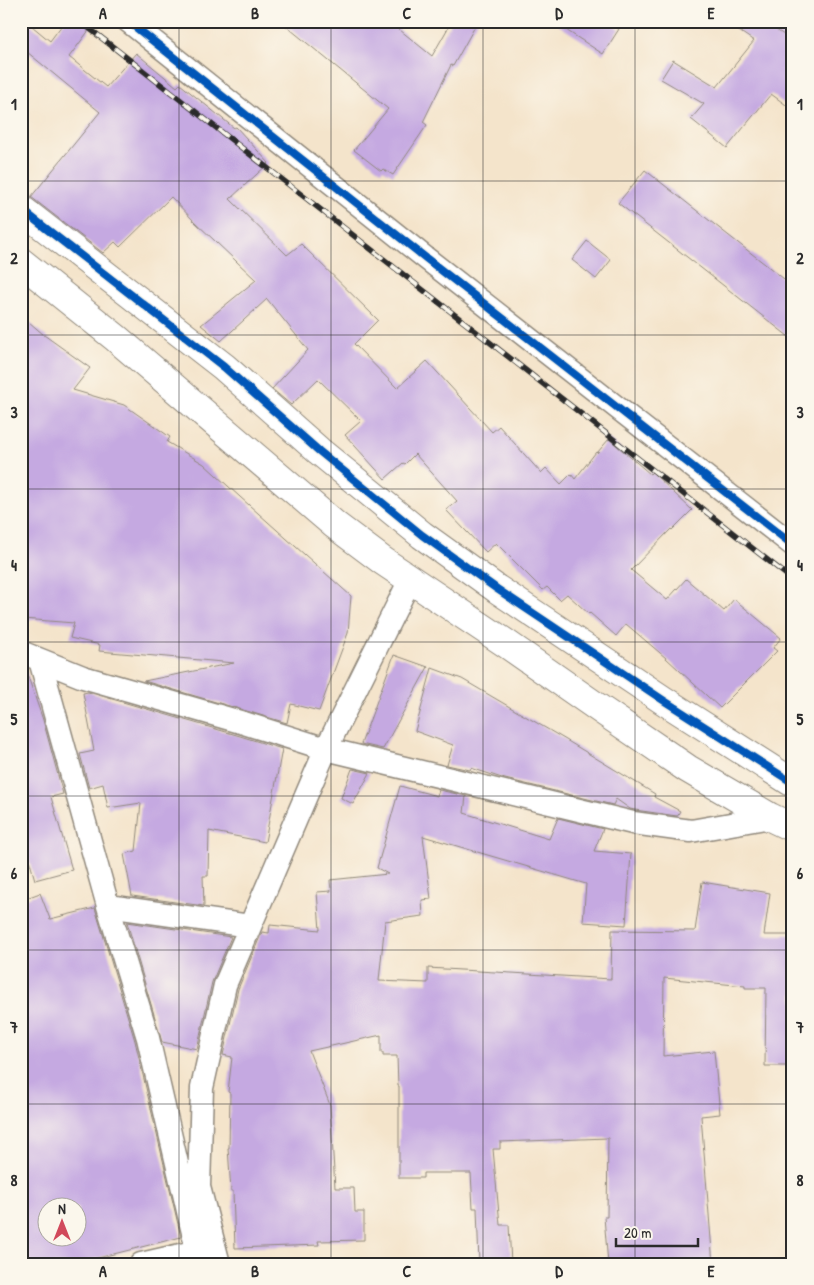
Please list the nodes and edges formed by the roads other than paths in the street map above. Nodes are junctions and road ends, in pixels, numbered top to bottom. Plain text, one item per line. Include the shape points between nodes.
1 (128, 21) edge
2 (21, 209) edge
3 (21, 262) edge
4 (793, 545) edge
5 (410, 580) junction
6 (30, 656) edge
7 (326, 749) junction
8 (793, 783) edge
9 (781, 823) edge
10 (108, 906) junction
11 (250, 926) junction
12 (210, 1254) edge
13 (141, 1264) edge

1 - 4 street via 426,259
2 - 8 street via 224,367 422,536 496,589
3 - 5 street via 116,338 335,526
5 - 7 street
5 - 9 street via 688,769
6 - 7 street via 84,677
6 - 10 street
7 - 9 street via 633,823 692,831
7 - 11 street
10 - 11 street
10 - 12 street
11 - 12 street via 225,985 202,1088 200,1188
12 - 13 street

